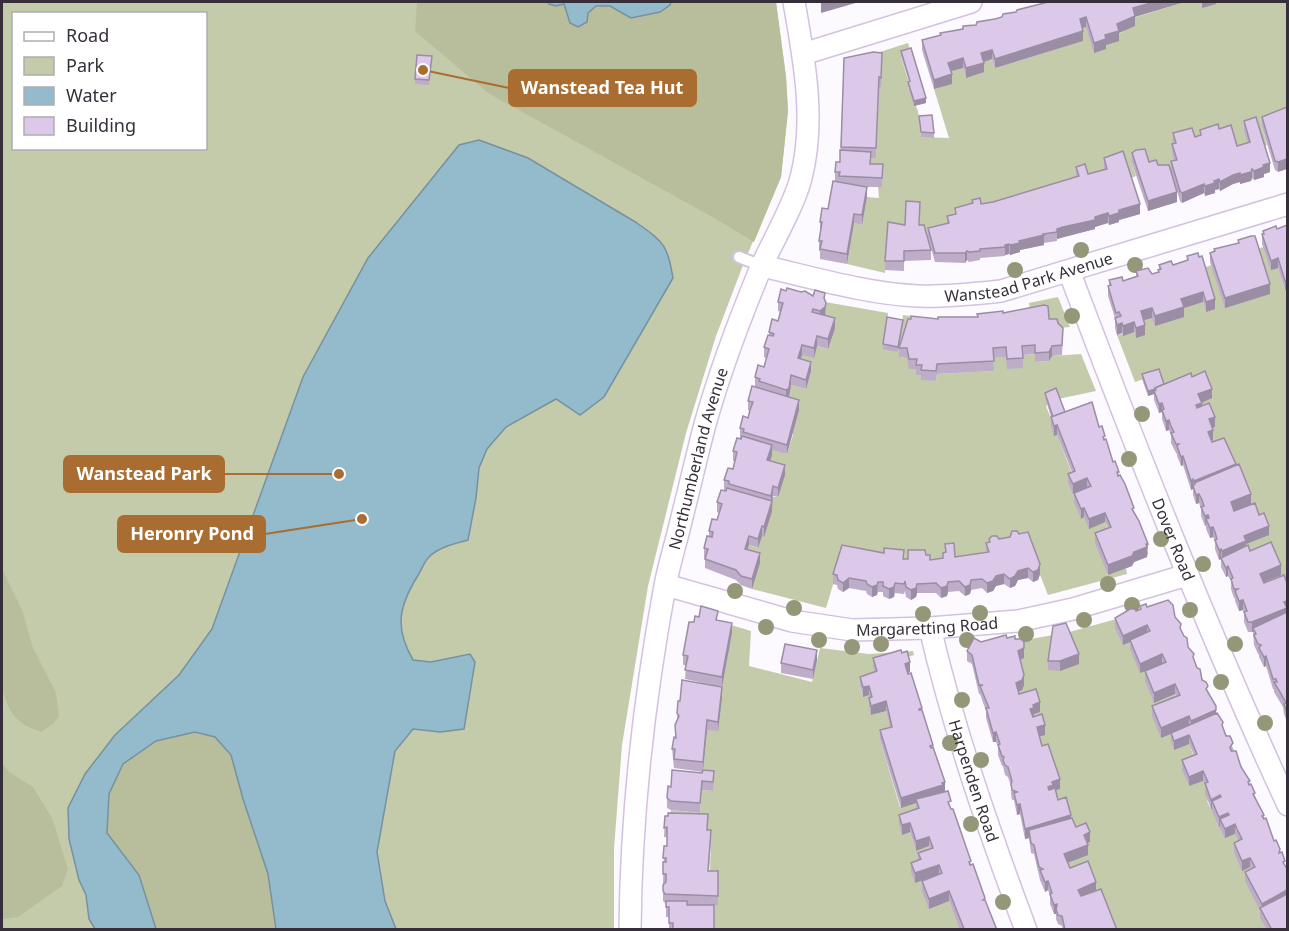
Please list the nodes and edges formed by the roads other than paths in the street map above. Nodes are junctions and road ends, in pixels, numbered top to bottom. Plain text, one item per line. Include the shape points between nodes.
1 (795, 2) edge
2 (971, 2) edge
3 (803, 54) junction
4 (1287, 204) edge
5 (739, 257) dead end
6 (762, 266) junction
7 (1069, 271) junction
8 (1187, 575) junction
9 (666, 585) junction
10 (930, 628) junction
11 (1287, 805) edge
12 (630, 930) edge
13 (1026, 930) edge

1 - 3 street, Northumberland Avenue
2 - 3 street
3 - 6 street, Northumberland Avenue via 808,115 801,178
4 - 7 street, Wanstead Park Avenue
5 - 6 lane
6 - 7 street, Wanstead Park Avenue via 916,296 1001,291
6 - 9 street, Northumberland Avenue via 705,426
7 - 8 street, Dover Road
8 - 10 street, Margaretting Road via 1018,621
8 - 11 street, Dover Road
9 - 10 street, Margaretting Road via 792,621 852,630
9 - 12 street, Northumberland Avenue via 638,771
10 - 13 street, Harpenden Road via 983,812

